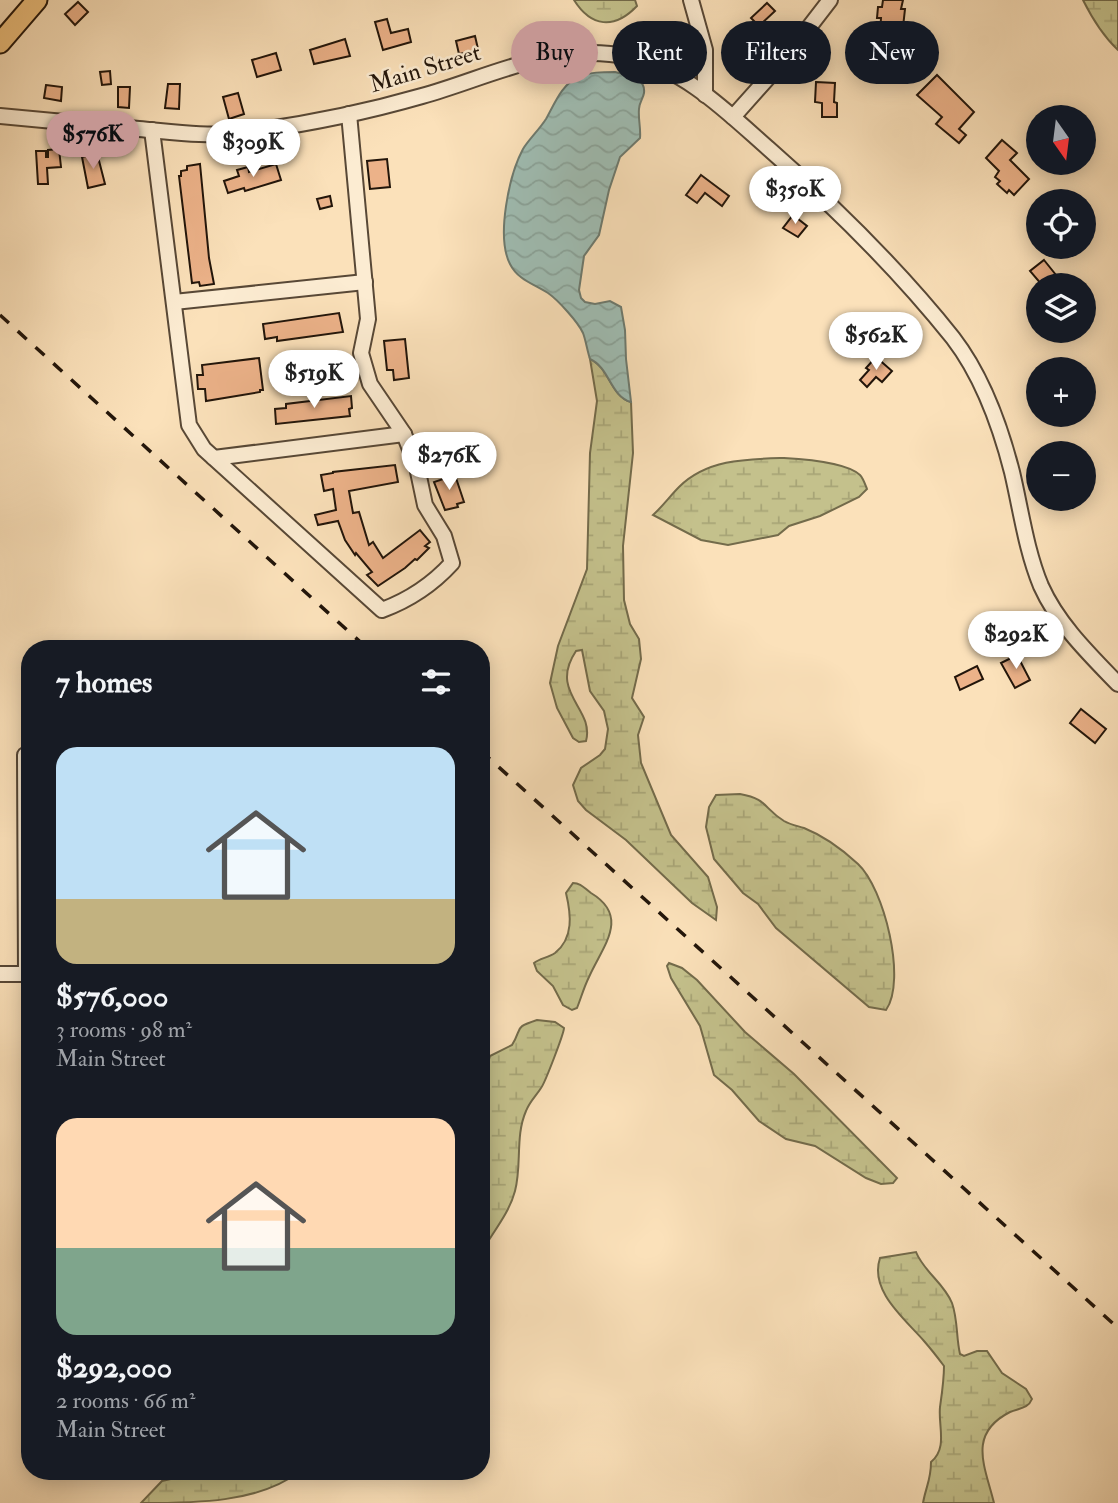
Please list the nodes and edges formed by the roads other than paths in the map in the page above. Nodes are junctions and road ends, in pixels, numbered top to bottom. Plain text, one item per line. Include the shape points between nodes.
1 (37, 0) edge
2 (691, 0) edge
3 (830, 0) edge
4 (0, 43) edge
5 (705, 95) junction
6 (349, 114) junction
7 (0, 116) edge
8 (733, 117) junction
9 (152, 130) junction
10 (365, 282) junction
11 (174, 302) junction
12 (404, 434) junction
13 (214, 458) junction
14 (1118, 684) edge
15 (0, 974) edge
16 (21, 974) edge

1 - 4 main road
2 - 5 street via 705,50
3 - 8 street
5 - 6 street, Main Street via 671,71 648,62 626,56 576,55 525,61 425,96
5 - 8 street, Main Street
6 - 9 street, Main Street via 238,133
6 - 10 street
7 - 9 street, Main Street
8 - 14 street, Main Street via 852,226 956,342 983,387 998,425 1042,588 1073,637
9 - 11 street
10 - 11 street
10 - 12 street via 368,319 362,353 370,384
11 - 13 street via 189,425
12 - 13 street
12 - 13 street via 425,505 444,536 452,563 405,601 382,610
15 - 16 street

